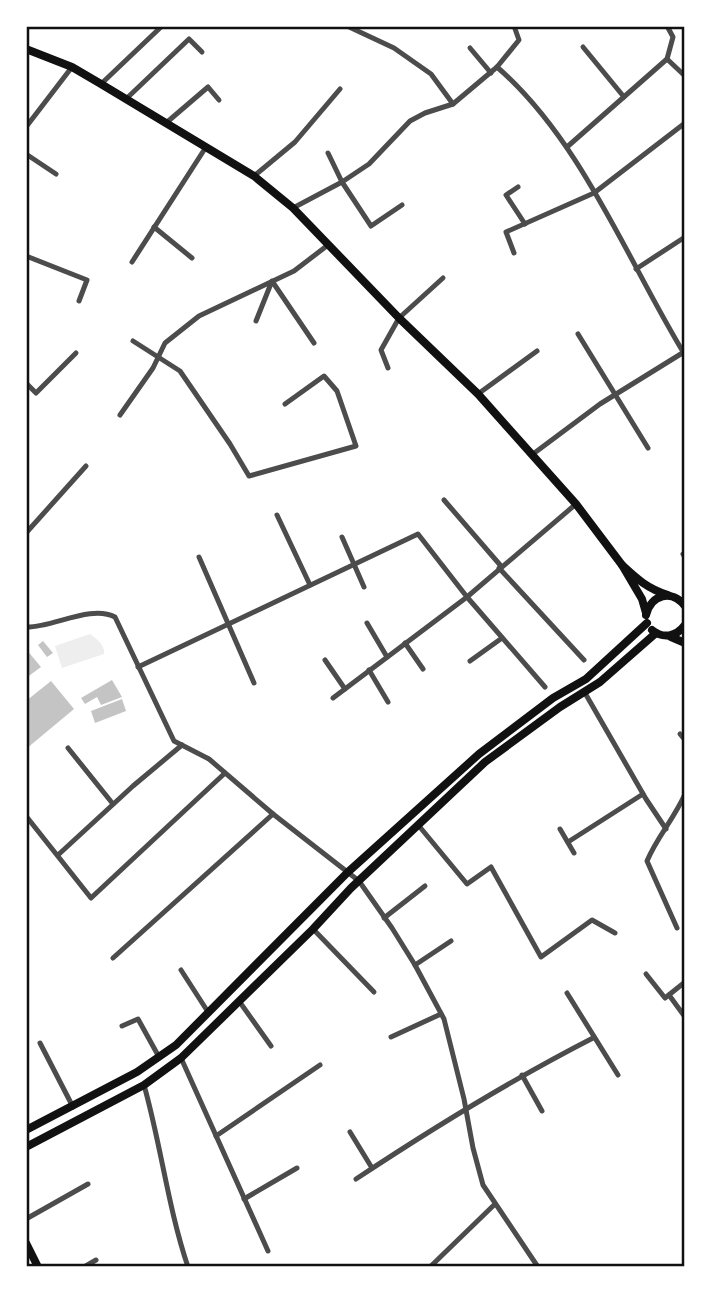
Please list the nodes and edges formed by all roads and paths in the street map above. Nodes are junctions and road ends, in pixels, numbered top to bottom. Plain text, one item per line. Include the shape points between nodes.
1 (162, 26) edge
2 (347, 26) edge
3 (514, 26) edge
4 (667, 26) edge
5 (583, 47) dead end
6 (470, 48) dead end
7 (26, 49) edge
8 (202, 52) dead end
9 (667, 59) junction
10 (72, 67) junction
11 (498, 67) junction
12 (491, 73) junction
13 (685, 76) edge
14 (101, 84) junction
15 (340, 89) dead end
16 (624, 97) junction
17 (126, 99) junction
18 (219, 100) dead end
19 (453, 104) junction
20 (166, 123) junction
21 (685, 123) edge
22 (26, 127) edge
23 (206, 147) junction
24 (567, 147) junction
25 (26, 153) edge
26 (328, 153) dead end
27 (56, 174) dead end
28 (254, 176) junction
29 (342, 182) junction
30 (518, 187) dead end
31 (594, 193) junction
32 (402, 205) dead end
33 (293, 208) junction
34 (525, 224) junction
35 (154, 227) junction
36 (685, 237) edge
37 (328, 245) junction
38 (514, 253) dead end
39 (26, 256) edge
40 (192, 258) dead end
41 (132, 262) dead end
42 (636, 269) junction
43 (443, 278) dead end
44 (272, 281) junction
45 (79, 301) dead end
46 (399, 318) junction
47 (256, 321) dead end
48 (578, 334) dead end
49 (134, 341) dead end
50 (314, 343) dead end
51 (537, 351) dead end
52 (76, 353) dead end
53 (684, 353) edge
54 (158, 357) junction
55 (388, 368) dead end
56 (26, 383) edge
57 (478, 394) junction
58 (615, 394) junction
59 (285, 404) dead end
60 (120, 415) dead end
61 (648, 448) dead end
62 (533, 454) junction
63 (86, 466) dead end
64 (444, 500) dead end
65 (576, 504) junction
66 (278, 515) dead end
67 (26, 533) edge
68 (342, 537) dead end
69 (199, 557) dead end
70 (354, 564) junction
71 (622, 565) junction
72 (500, 567) junction
73 (310, 585) junction
74 (364, 587) dead end
75 (676, 596) edge
76 (467, 597) junction
77 (685, 606) edge
78 (646, 613) junction
79 (229, 622) junction
80 (648, 623) junction
81 (367, 624) dead end
82 (685, 625) edge
83 (26, 627) edge
84 (656, 633) junction
85 (668, 636) junction
86 (502, 638) junction
87 (405, 643) junction
88 (685, 643) edge
89 (387, 657) junction
90 (325, 660) dead end
91 (584, 660) dead end
92 (470, 661) dead end
93 (138, 667) junction
94 (423, 669) dead end
95 (369, 670) junction
96 (254, 683) dead end
97 (545, 687) dead end
98 (345, 689) junction
99 (585, 693) junction
100 (333, 698) dead end
101 (388, 702) dead end
102 (680, 734) dead end
103 (685, 740) edge
104 (182, 745) junction
105 (68, 748) dead end
106 (472, 760) junction
107 (480, 768) junction
108 (225, 773) junction
109 (643, 794) junction
110 (685, 794) edge
111 (113, 804) junction
112 (273, 814) junction
113 (26, 816) edge
114 (419, 826) junction
115 (560, 829) dead end
116 (666, 829) junction
117 (568, 842) junction
118 (574, 853) dead end
119 (58, 855) junction
120 (348, 872) junction
121 (359, 881) junction
122 (425, 886) dead end
123 (384, 918) junction
124 (677, 928) dead end
125 (313, 929) junction
126 (615, 933) dead end
127 (451, 941) dead end
128 (113, 958) dead end
129 (415, 965) junction
130 (181, 970) dead end
131 (646, 974) dead end
132 (685, 982) edge
133 (374, 992) dead end
134 (567, 993) dead end
135 (669, 995) junction
136 (239, 1001) junction
137 (208, 1012) junction
138 (441, 1014) junction
139 (685, 1017) edge
140 (122, 1026) dead end
141 (391, 1037) dead end
142 (593, 1038) junction
143 (40, 1043) dead end
144 (271, 1046) dead end
145 (159, 1057) junction
146 (181, 1058) junction
147 (320, 1065) dead end
148 (522, 1075) junction
149 (618, 1075) dead end
150 (144, 1085) junction
151 (73, 1107) junction
152 (466, 1109) junction
153 (542, 1111) dead end
154 (26, 1130) edge
155 (349, 1132) dead end
156 (216, 1136) junction
157 (26, 1147) edge
158 (298, 1168) dead end
159 (372, 1168) junction
160 (356, 1179) dead end
161 (88, 1184) dead end
162 (244, 1199) junction
163 (495, 1204) junction
164 (26, 1219) edge
165 (26, 1243) edge
166 (268, 1251) dead end
167 (29, 1256) edge
168 (96, 1260) dead end
169 (432, 1266) edge
170 (38, 1267) edge
171 (84, 1267) edge
172 (188, 1267) edge
173 (538, 1267) edge

1 - 14 street
2 - 19 street via 394,48 430,74
3 - 11 street via 519,40
4 - 9 street via 673,37
5 - 16 street
6 - 12 street
7 - 10 main road
8 - 17 street via 189,39
9 - 13 street
9 - 16 street
10 - 14 main road
10 - 22 street
11 - 12 street
11 - 24 street
12 - 19 street
14 - 17 main road
15 - 28 street via 295,142
16 - 24 street
17 - 20 main road
18 - 20 street via 208,87
19 - 29 street via 410,121 369,163
20 - 23 main road
21 - 31 street
23 - 28 main road
23 - 35 street
24 - 31 street
25 - 27 street
26 - 29 street
28 - 33 main road
29 - 32 street via 371,226
29 - 33 street
30 - 34 street via 506,195
31 - 34 street
31 - 42 street
33 - 37 main road
34 - 38 street via 506,232
35 - 40 street
35 - 41 street
36 - 42 street
37 - 44 street
37 - 46 main road
39 - 45 street via 87,280
42 - 53 street
43 - 46 street
44 - 47 street
44 - 50 street
44 - 54 street via 199,316 165,343
46 - 55 street via 381,351
46 - 57 main road
48 - 58 street
49 - 54 street
51 - 57 street
52 - 56 street via 36,393
53 - 58 street
54 - 59 street via 180,370 248,476 356,446 337,391 324,376
54 - 60 street
57 - 62 main road
58 - 61 street
58 - 62 street
62 - 65 main road
63 - 67 street
64 - 72 street
65 - 71 main road
65 - 72 street
66 - 73 street
68 - 70 street
69 - 79 street
70 - 73 street
70 - 74 street
70 - 76 street via 418,534
71 - 75 main road via 644,585
71 - 78 main road
72 - 76 street
72 - 91 street
73 - 79 street
75 - 77 main road
75 - 78 main road via 652,601
76 - 86 street
76 - 87 street
78 - 80 main road
79 - 93 street
79 - 96 street
80 - 84 main road
80 - 106 main road via 586,679 553,698
81 - 89 street
82 - 85 main road
83 - 93 street via 107,613 114,617
84 - 85 main road
84 - 99 main road
85 - 88 main road
86 - 92 street
86 - 97 street
87 - 89 street
87 - 94 street
89 - 95 street
90 - 98 street
93 - 104 street via 174,741
95 - 98 street
95 - 101 street
98 - 100 street
99 - 107 main road via 559,707
99 - 109 street
102 - 103 street
104 - 108 street
104 - 111 street
105 - 111 street
106 - 107 main road
106 - 120 main road
107 - 114 main road
108 - 112 street
108 - 119 street via 91,898
109 - 116 street
109 - 117 street
110 - 116 street
111 - 119 street
112 - 120 street
112 - 128 street
113 - 119 street
114 - 121 main road
114 - 126 street via 467,884 491,867 541,957 592,920
115 - 117 street
116 - 124 street via 646,861
117 - 118 street
120 - 121 street
120 - 137 main road
121 - 123 street
121 - 125 main road
122 - 123 street
123 - 129 street
125 - 133 street
125 - 136 main road
127 - 129 street
129 - 138 street
130 - 137 street
131 - 135 street via 665,998
132 - 135 street
134 - 142 street
135 - 139 street
136 - 144 street
136 - 146 main road
137 - 145 main road
138 - 141 street
138 - 152 street
140 - 145 street via 138,1019
142 - 148 street
142 - 149 street
143 - 151 street
145 - 151 main road
146 - 150 main road
146 - 156 street
147 - 156 street
148 - 152 street
148 - 153 street
150 - 157 main road
150 - 172 street
151 - 154 main road
152 - 159 street
152 - 163 street via 483,1185
155 - 159 street
156 - 162 street
158 - 162 street
159 - 160 street
161 - 164 street
162 - 166 street
163 - 169 street
163 - 173 street
165 - 167 main road
167 - 170 main road
168 - 171 street

